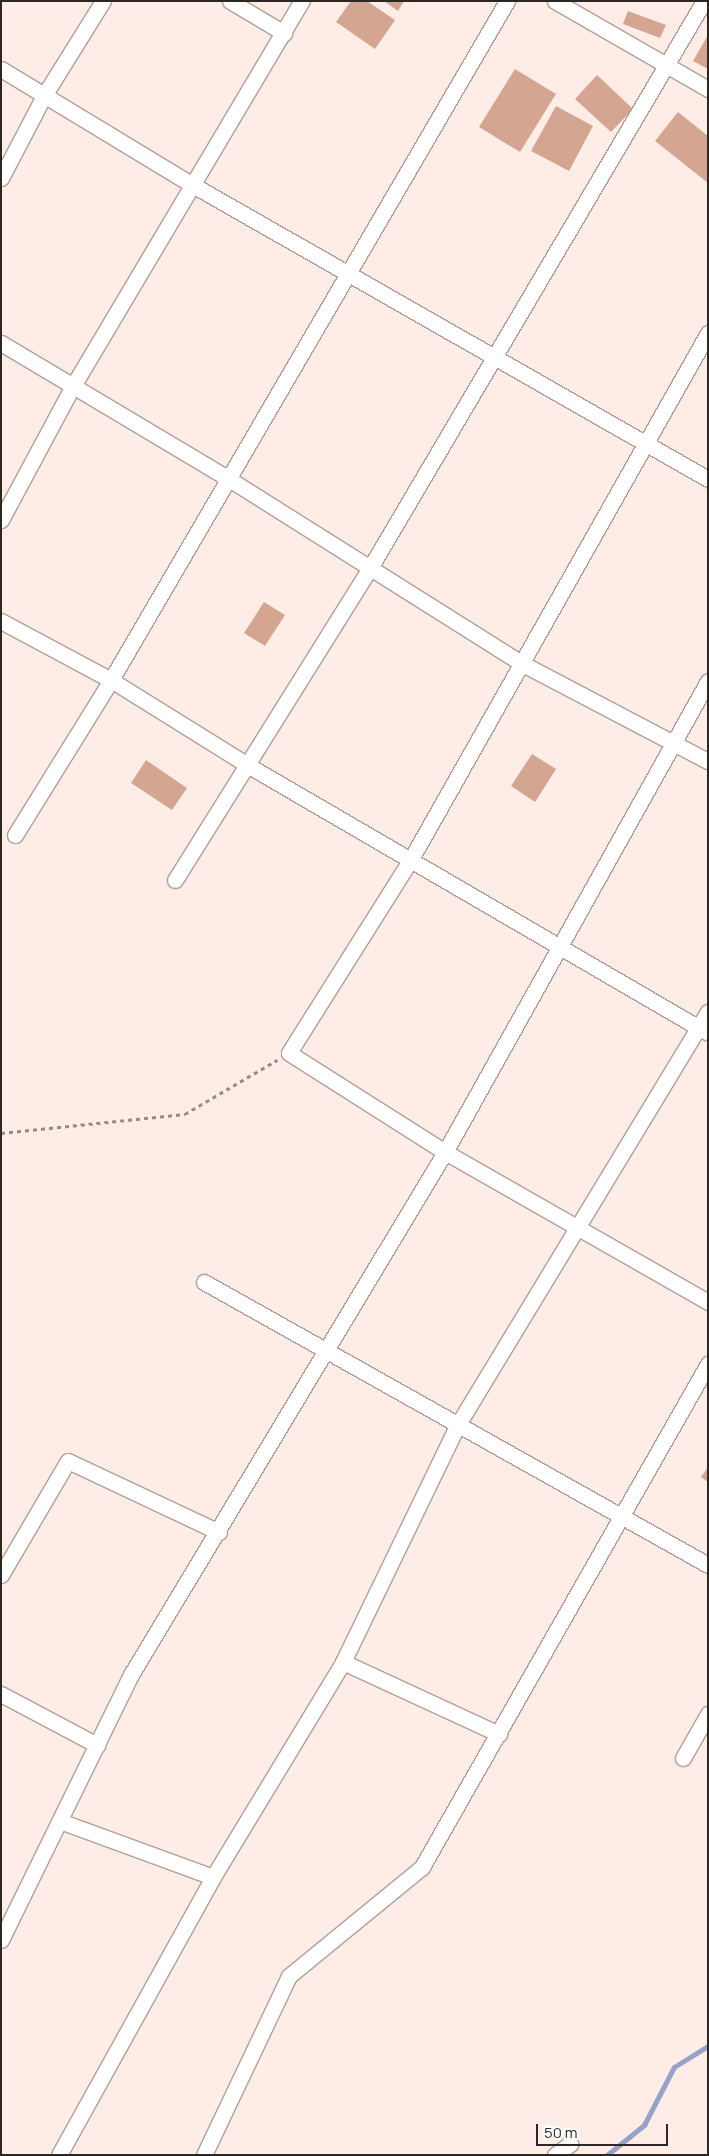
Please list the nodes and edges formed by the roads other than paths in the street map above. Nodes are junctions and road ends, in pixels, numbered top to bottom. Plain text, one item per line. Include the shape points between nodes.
1 (103, 1) edge
2 (230, 1) edge
3 (302, 1) edge
4 (507, 1) edge
5 (555, 1) edge
6 (704, 1) edge
7 (284, 33) junction
8 (667, 66) junction
9 (1, 69) edge
10 (708, 89) edge
11 (45, 94) junction
12 (1, 178) edge
13 (190, 184) junction
14 (350, 273) junction
15 (708, 333) edge
16 (1, 343) edge
17 (495, 356) junction
18 (72, 386) junction
19 (645, 443) junction
20 (229, 479) junction
21 (708, 479) edge
22 (1, 520) edge
23 (370, 568) junction
24 (1, 621) edge
25 (521, 663) junction
26 (111, 680) junction
27 (708, 682) edge
28 (674, 742) junction
29 (708, 761) edge
30 (249, 766) junction
31 (15, 835) dead end
32 (411, 858) junction
33 (175, 880) dead end
34 (560, 948) junction
35 (708, 1012) edge
36 (703, 1030) edge
37 (446, 1152) junction
38 (576, 1229) junction
39 (204, 1282) dead end
40 (708, 1302) edge
41 (323, 1349) junction
42 (708, 1364) edge
43 (457, 1426) junction
44 (623, 1517) junction
45 (219, 1532) junction
46 (708, 1565) edge
47 (1, 1575) edge
48 (343, 1662) junction
49 (1, 1694) edge
50 (708, 1714) edge
51 (499, 1734) junction
52 (97, 1744) junction
53 (683, 1758) dead end
54 (60, 1821) junction
55 (213, 1877) junction
56 (1, 1940) edge
57 (570, 2144) dead end
58 (60, 2155) edge
59 (204, 2155) edge
60 (555, 2155) edge

1 - 11 street
2 - 7 street
3 - 7 street
4 - 14 street
5 - 8 street
6 - 8 street
7 - 13 street
8 - 10 street
8 - 17 street
9 - 11 street
11 - 12 street
11 - 13 street
13 - 14 street
13 - 18 street
14 - 17 street
14 - 20 street
15 - 19 street
16 - 18 street
17 - 19 street
17 - 23 street
18 - 20 street
18 - 22 street
19 - 21 street
19 - 25 street
20 - 23 street
20 - 26 street
23 - 25 street
23 - 30 street
24 - 26 street
25 - 28 street
25 - 32 street
26 - 30 street
26 - 31 street
27 - 28 street
28 - 29 street
28 - 34 street
30 - 32 street
30 - 33 street
32 - 34 street
32 - 37 street via 289,1054
34 - 36 street
34 - 37 street
35 - 36 street
36 - 38 street
37 - 38 street
37 - 41 street
38 - 40 street
38 - 43 street
39 - 41 street
41 - 43 street
41 - 45 street
42 - 44 street
43 - 44 street
43 - 48 street
44 - 46 street
44 - 51 street
45 - 47 street via 68,1462
45 - 52 street via 132,1673
48 - 51 street
48 - 55 street
49 - 52 street
50 - 53 street
51 - 59 street via 422,1866 289,1976
52 - 54 street
54 - 55 street
54 - 56 street
55 - 58 street
57 - 60 street

